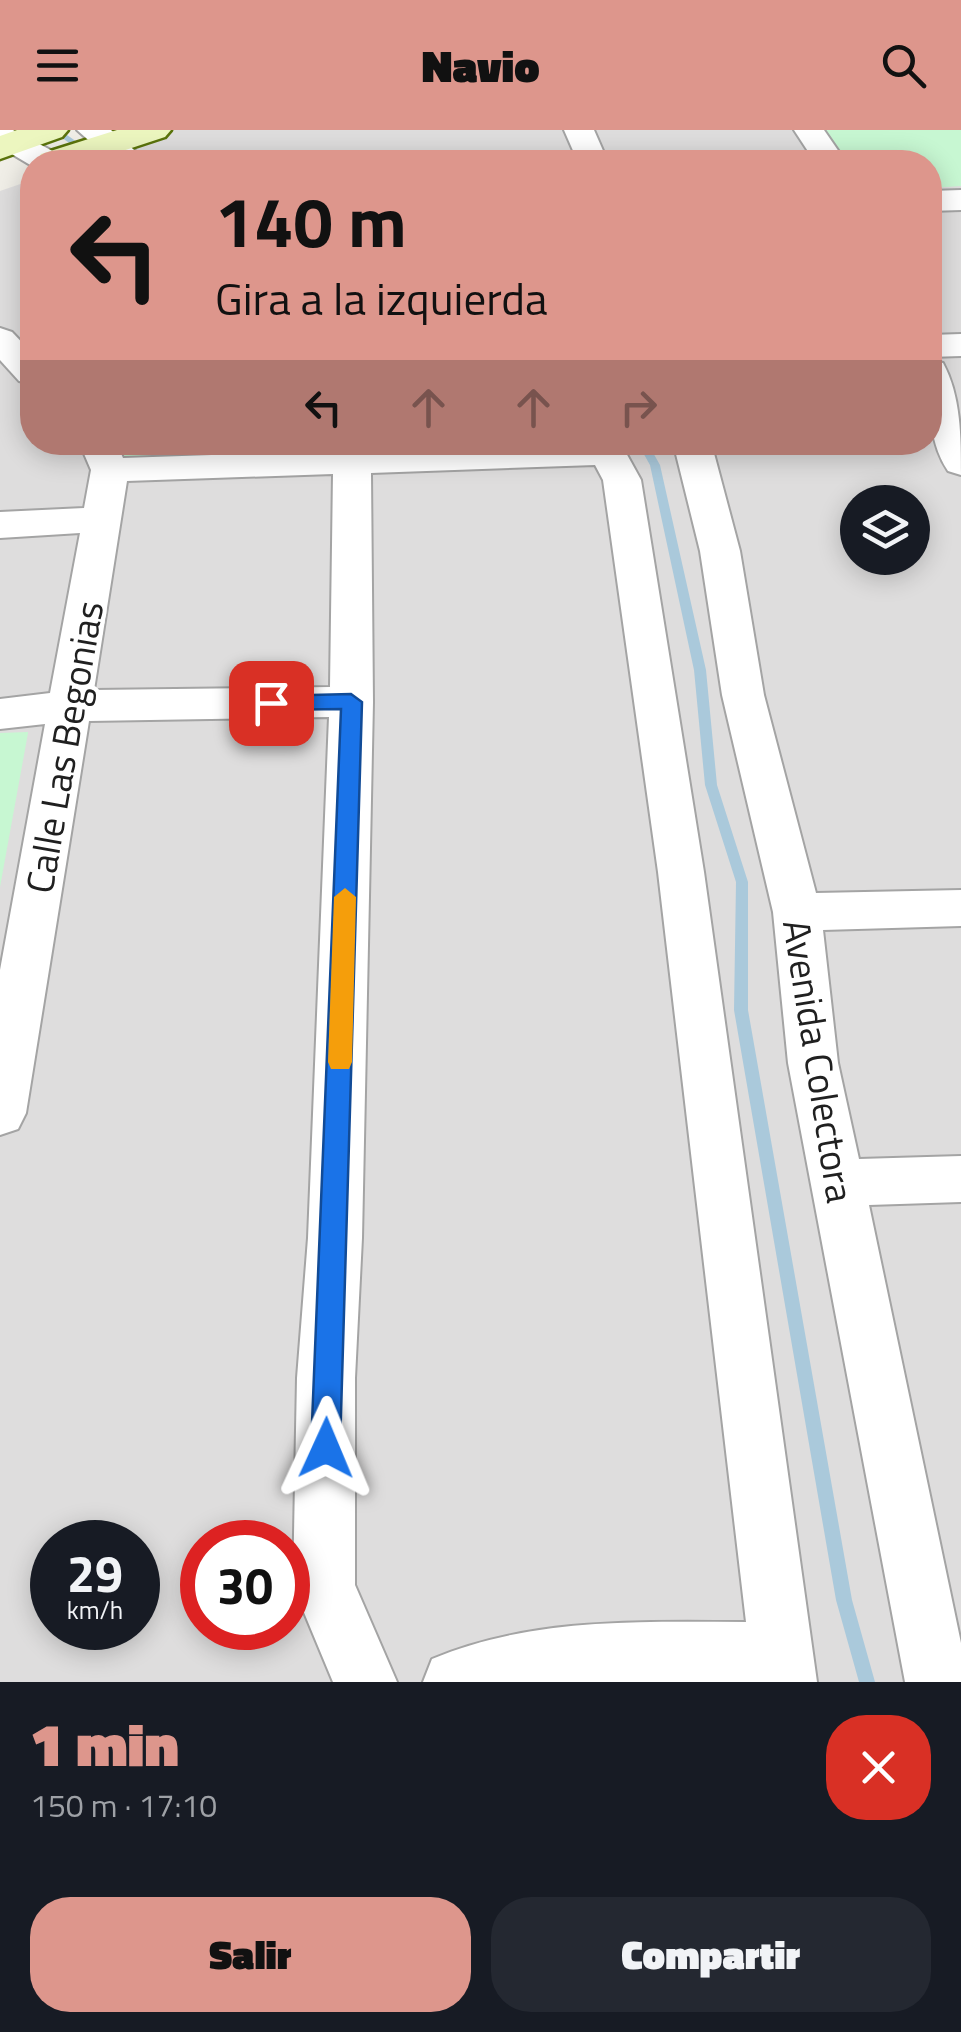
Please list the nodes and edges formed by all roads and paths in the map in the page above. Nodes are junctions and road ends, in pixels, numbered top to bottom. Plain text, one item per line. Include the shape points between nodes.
1 (153, 130) edge
2 (58, 148) edge
3 (942, 406) edge
4 (153, 455) edge
5 (350, 455) edge
6 (609, 455) edge
7 (695, 455) edge
8 (104, 456) edge
9 (961, 462) edge
10 (102, 520) junction
11 (0, 525) edge
12 (351, 702) junction
13 (72, 706) junction
14 (0, 714) edge
15 (961, 908) edge
16 (797, 912) junction
17 (0, 1113) edge
18 (961, 1179) edge
19 (837, 1183) junction
20 (784, 1668) edge
21 (365, 1682) edge
22 (455, 1682) edge
23 (937, 1682) edge

1 - 2 street
3 - 9 street
4 - 8 street
5 - 12 street
6 - 20 street via 622,480 681,872
7 - 16 street, Avenida Colectora via 720,550 743,695
8 - 10 street, Calle Las Begonias
10 - 11 street
10 - 13 street, Calle Las Begonias
12 - 13 street
12 - 21 street via 324,1586
13 - 14 street
13 - 17 street, Calle Las Begonias
15 - 16 street
16 - 19 street, Avenida Colectora via 813,1063
18 - 19 street
19 - 23 street, Avenida Colectora
20 - 22 street via 552,1659 480,1670

